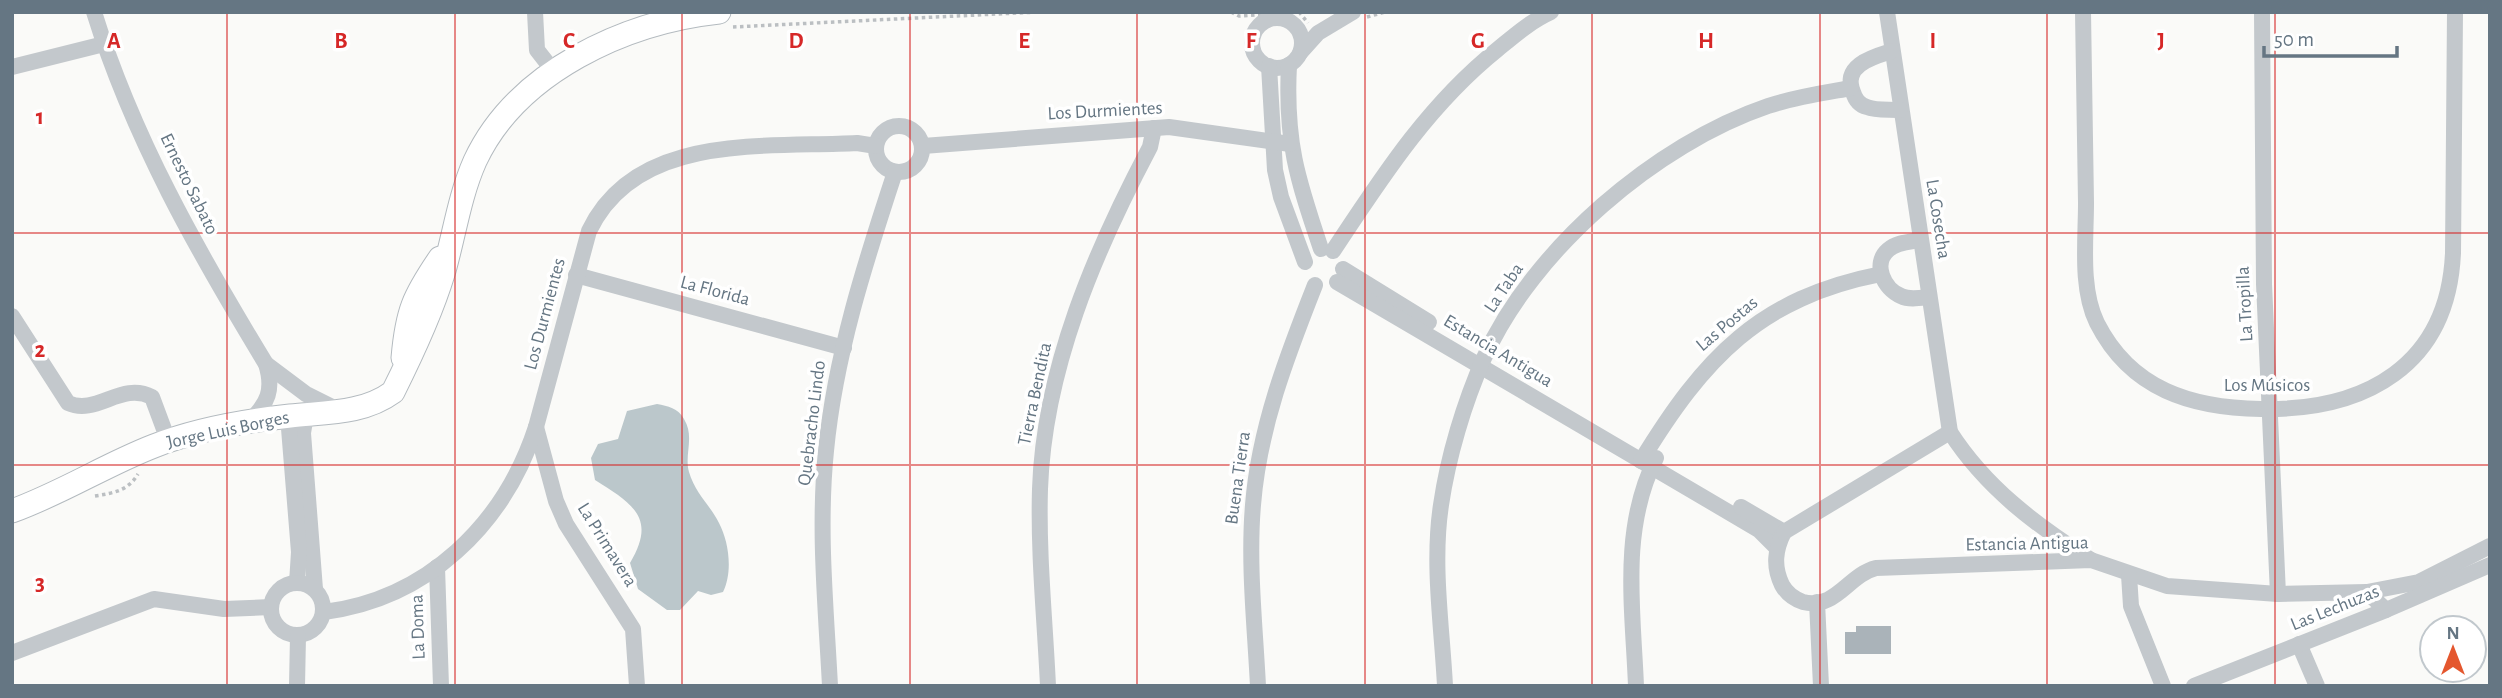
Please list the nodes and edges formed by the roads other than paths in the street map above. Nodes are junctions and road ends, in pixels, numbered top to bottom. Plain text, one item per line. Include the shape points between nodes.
1 (94, 12) edge
2 (535, 12) edge
3 (1353, 12) edge
4 (1551, 12) edge
5 (1887, 12) edge
6 (2082, 12) edge
7 (2262, 12) edge
8 (2455, 12) edge
9 (1285, 14) edge
10 (1259, 19) edge
11 (724, 20) edge
12 (104, 44) junction
13 (1892, 51) junction
14 (1295, 59) junction
15 (1269, 66) junction
16 (12, 67) edge
17 (555, 73) junction
18 (1851, 88) junction
19 (1900, 110) junction
20 (1154, 128) junction
21 (1272, 141) junction
22 (1290, 144) junction
23 (876, 146) junction
24 (923, 146) junction
25 (895, 173) junction
26 (1920, 240) junction
27 (1327, 250) junction
28 (1306, 261) junction
29 (1881, 274) junction
30 (576, 275) junction
31 (1340, 275) junction
32 (1315, 285) junction
33 (1929, 297) junction
34 (12, 316) edge
35 (844, 348) junction
36 (1483, 360) junction
37 (266, 364) junction
38 (2272, 409) junction
39 (341, 411) junction
40 (297, 415) junction
41 (249, 422) junction
42 (536, 427) junction
43 (1951, 432) junction
44 (168, 440) junction
45 (1649, 459) junction
46 (12, 511) edge
47 (303, 514) junction
48 (1784, 532) junction
49 (2047, 532) junction
50 (2490, 546) edge
51 (1776, 547) junction
52 (2091, 560) junction
53 (2032, 564) junction
54 (2490, 565) edge
55 (438, 567) junction
56 (2468, 567) junction
57 (2129, 575) junction
58 (297, 583) junction
59 (315, 589) junction
60 (2367, 592) junction
61 (2278, 594) junction
62 (1817, 602) junction
63 (271, 607) junction
64 (2386, 610) junction
65 (324, 611) junction
66 (298, 636) junction
67 (2299, 645) junction
68 (12, 653) edge
69 (297, 686) edge
70 (442, 686) edge
71 (637, 686) edge
72 (830, 686) edge
73 (1048, 686) edge
74 (1258, 686) edge
75 (1444, 686) edge
76 (1636, 686) edge
77 (1821, 686) edge
78 (2163, 686) edge
79 (2194, 686) edge
80 (2317, 686) edge

1 - 12 street, Ernesto Sabato
2 - 17 street via 537,50
3 - 14 street via 1318,33
4 - 27 street via 1523,29 1452,90 1396,154
5 - 13 street, La Cosecha
6 - 38 street, Los Músicos via 2087,271 2095,319 2137,373 2178,398 2232,408
7 - 38 street, La Tropilla via 2264,284
8 - 38 street, Los Músicos via 2452,272 2444,307 2411,360 2373,389 2323,405
9 - 10 street
9 - 14 street via 1300,31
10 - 15 street via 1252,47
11 - 17 street, Jorge Luis Borges via 671,19 636,29 579,55
12 - 16 street
12 - 37 street, Ernesto Sabato via 181,219
13 - 18 street via 1857,66
13 - 19 street, La Cosecha
14 - 15 street
14 - 22 street via 1288,88
15 - 21 street
17 - 39 street, Jorge Luis Borges via 511,109 486,141 467,181 436,295 393,392
18 - 19 street via 1858,102 1867,107
18 - 36 street, La Taba via 1769,106 1735,119 1671,153 1631,182 1553,255
19 - 26 street, La Cosecha
20 - 21 street, Los Durmientes via 1196,129
20 - 24 street, Los Durmientes
20 - 73 street, Tierra Bendita via 1150,147 1093,266 1053,399 1040,488
21 - 22 street, Los Durmientes
21 - 28 street via 1281,197
22 - 27 street via 1299,184
23 - 24 street via 889,128 903,126 916,133
23 - 25 street via 883,166
23 - 30 street, Los Durmientes via 857,143 704,151 652,167 614,194 598,213
24 - 25 street via 916,166
25 - 35 street, Quebracho Lindo
26 - 29 street via 1888,250
26 - 33 street, La Cosecha
27 - 28 street via 1311,253
27 - 31 street via 1340,259
28 - 32 street via 1305,272
29 - 33 street via 1900,296
29 - 45 street, Las Postas via 1820,291 1766,316 1711,363 1682,399
30 - 35 street, La Florida
30 - 42 street, Los Durmientes
31 - 32 street via 1326,287
31 - 36 street, Estancia Antigua
32 - 74 street, Buena Tierra via 1282,370 1256,477 1251,537
33 - 43 street, La Cosecha
34 - 44 street via 68,404 86,407 127,391 141,391 152,397
35 - 72 street, Quebracho Lindo via 831,409 824,479
36 - 45 street, Estancia Antigua
36 - 75 street, La Taba via 1450,460 1441,505 1438,548
37 - 39 street, Ernesto Sabato via 306,394
37 - 41 street, Ernesto Sabato via 269,396
38 - 61 street, La Tropilla
39 - 40 street, Jorge Luis Borges
40 - 41 street, Jorge Luis Borges
40 - 47 street
41 - 44 street, Jorge Luis Borges
42 - 55 street, Los Durmientes via 506,496
42 - 71 street, La Primavera via 566,524 633,629
43 - 48 street
43 - 49 street, La Cosecha via 1989,482
44 - 46 street, Jorge Luis Borges via 60,493
45 - 48 street, Estancia Antigua
45 - 51 street, Estancia Antigua via 1759,530
45 - 76 street, Las Postas via 1631,543
47 - 58 street
47 - 59 street
48 - 51 street
49 - 52 street, La Cosecha
49 - 53 street via 2048,550
50 - 56 street, Estancia Antigua
51 - 62 street via 1784,589 1800,601
52 - 53 street, Estancia Antigua
52 - 57 street, Estancia Antigua
53 - 62 street, Estancia Antigua via 1876,568 1864,571 1833,598
54 - 56 street, Las Lechuzas
55 - 65 street, Los Durmientes via 401,592 374,603
55 - 70 street, La Doma
56 - 60 street, Estancia Antigua
56 - 64 street, Las Lechuzas
57 - 61 street, Estancia Antigua via 2167,586
57 - 78 street via 2131,606
58 - 59 street
58 - 63 street via 277,592
59 - 65 street
60 - 61 street, Estancia Antigua
60 - 64 street
62 - 77 street
63 - 66 street via 281,630
63 - 68 street via 224,609 153,599
64 - 67 street, Las Lechuzas
65 - 66 street via 312,631
66 - 69 street
67 - 79 street, Las Lechuzas
67 - 80 street

